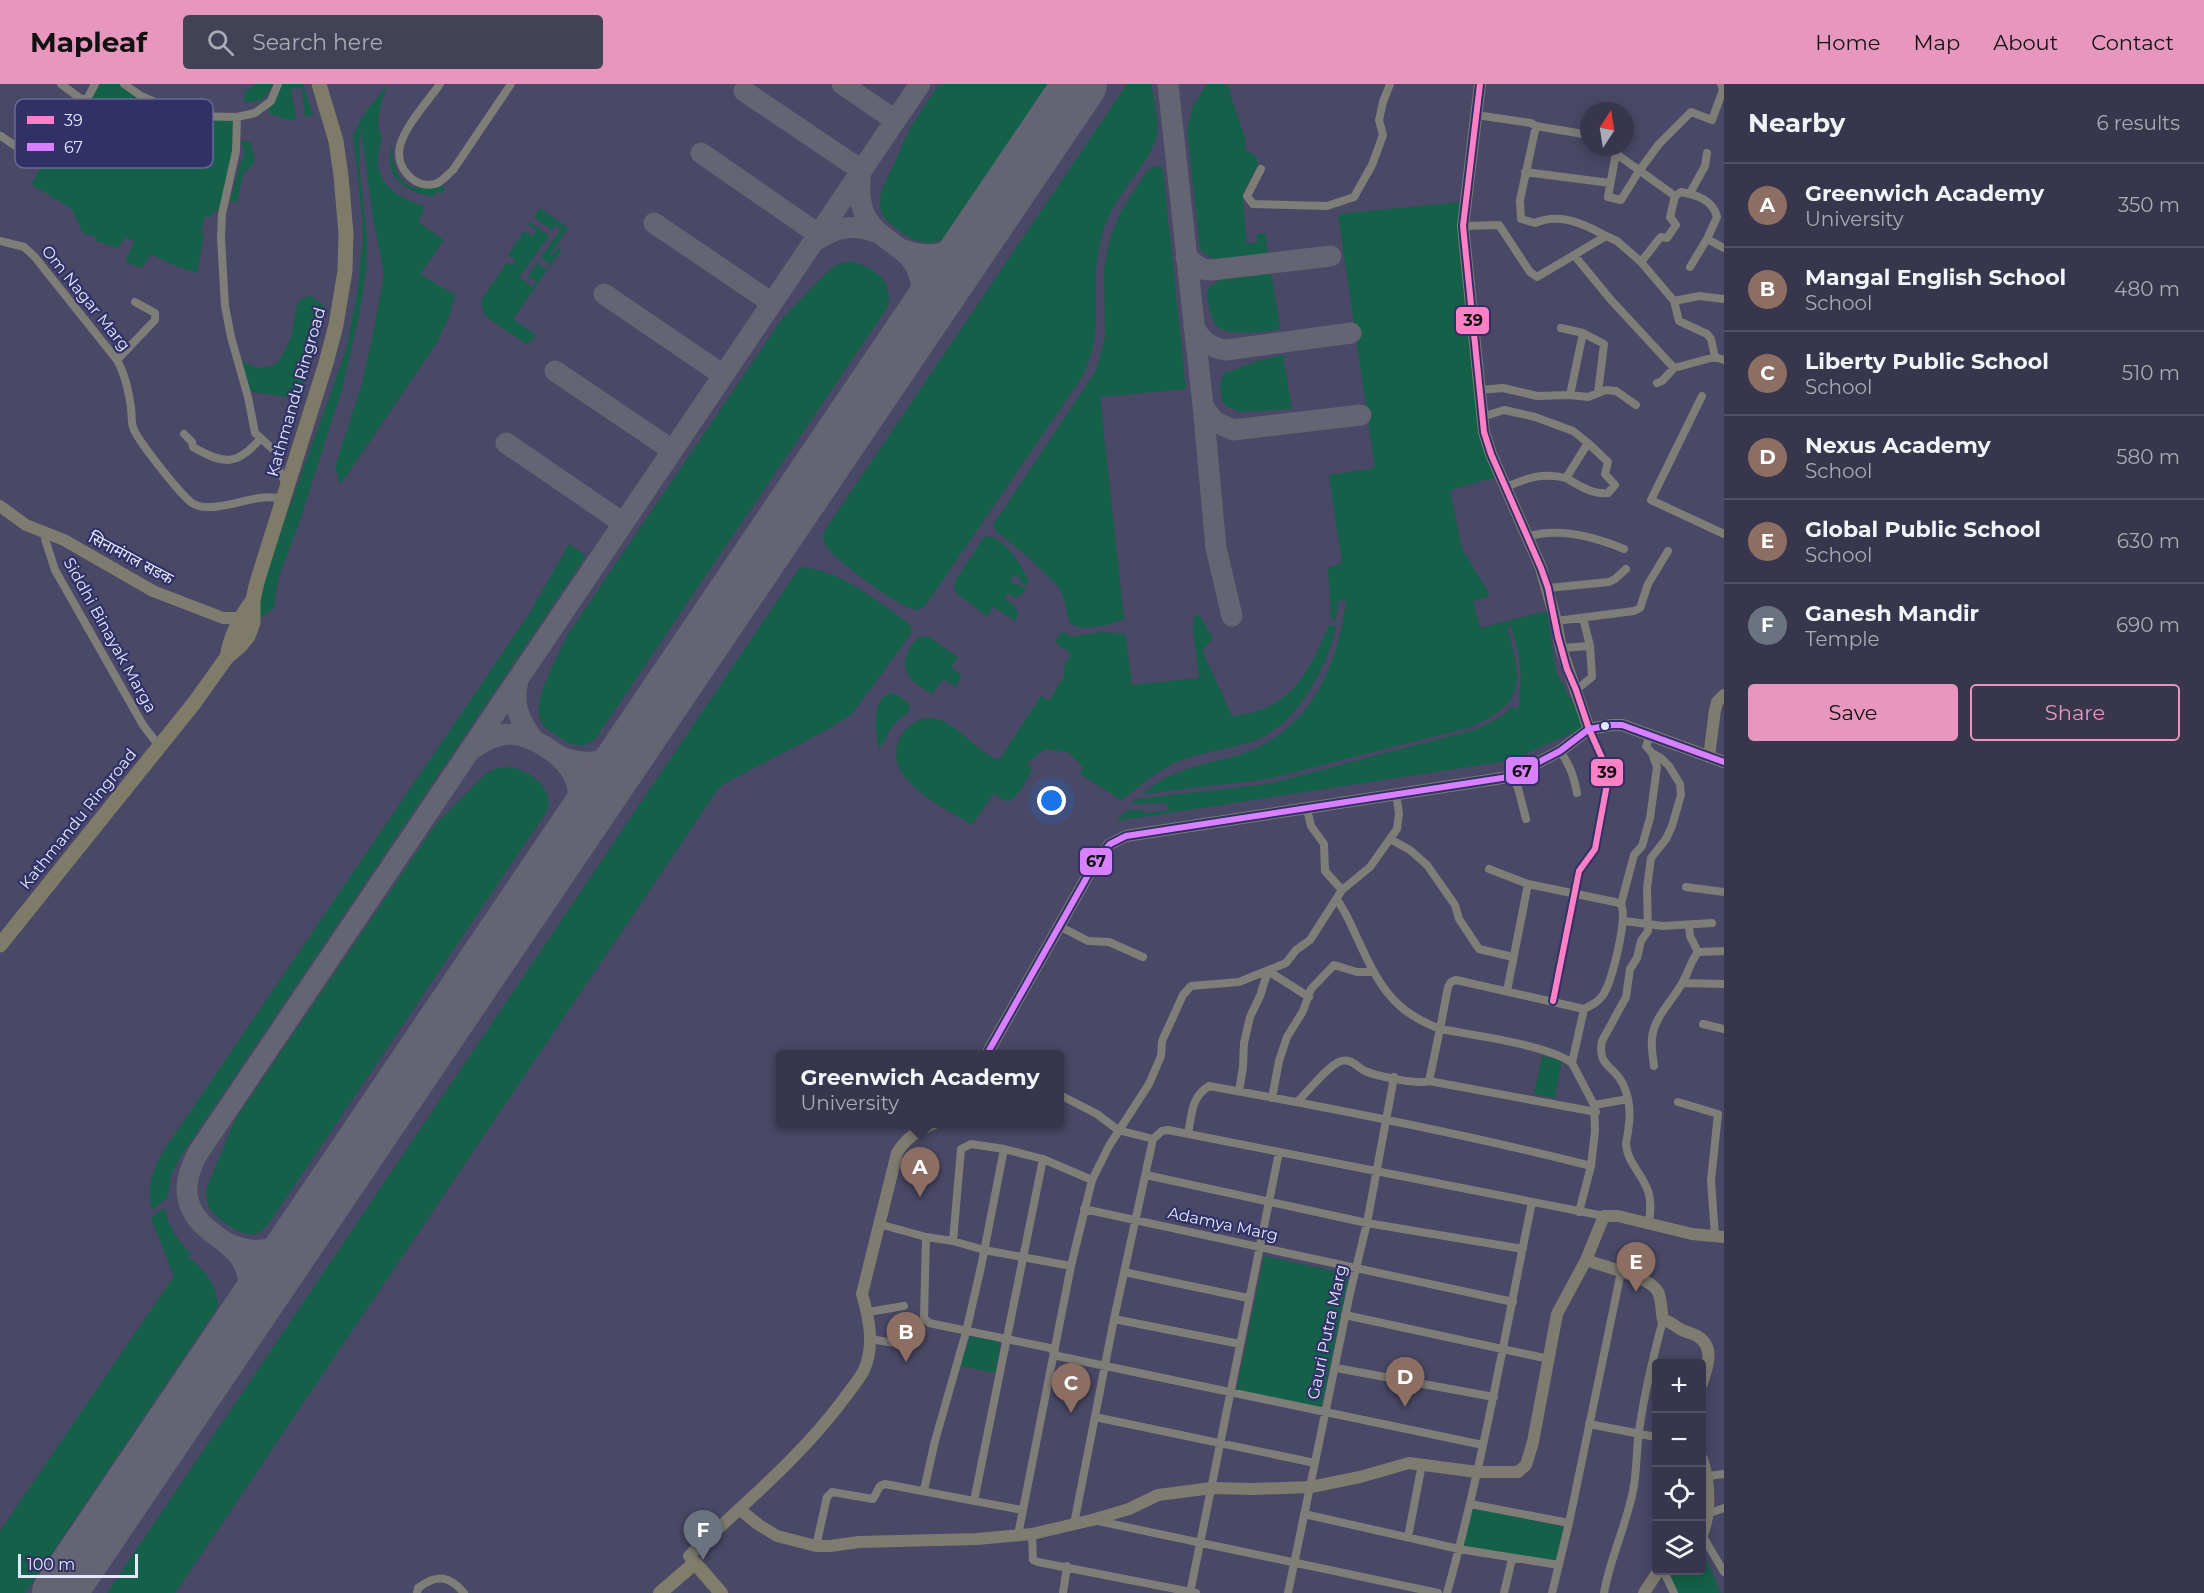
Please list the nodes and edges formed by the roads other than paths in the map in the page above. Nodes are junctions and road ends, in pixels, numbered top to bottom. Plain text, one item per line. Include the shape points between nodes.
1 (61, 84) edge
2 (95, 84) edge
3 (124, 84) edge
4 (278, 84) edge
5 (319, 84) edge
6 (440, 84) edge
7 (511, 84) edge
8 (1390, 84) edge
9 (1480, 84) edge
10 (1720, 84) edge
11 (148, 99) edge
12 (1476, 115) junction
13 (213, 117) edge
14 (237, 117) junction
15 (1536, 126) junction
16 (1580, 133) edge
17 (1, 136) edge
18 (15, 146) edge
19 (1707, 153) dead end
20 (1615, 156) edge
21 (1623, 156) edge
22 (1261, 170) dead end
23 (1639, 171) junction
24 (1525, 172) junction
25 (1610, 183) junction
26 (1690, 193) junction
27 (1675, 196) junction
28 (1463, 225) junction
29 (1606, 236) junction
30 (1707, 239) junction
31 (1, 241) edge
32 (1724, 248) edge
33 (1574, 255) junction
34 (1641, 262) junction
35 (1690, 267) dead end
36 (1724, 299) edge
37 (1674, 301) junction
38 (135, 302) dead end
39 (1561, 328) dead end
40 (1583, 333) junction
41 (1715, 357) junction
42 (117, 360) junction
43 (1724, 360) edge
44 (1674, 369) junction
45 (1657, 383) dead end
46 (1479, 390) junction
47 (1598, 393) junction
48 (1570, 395) junction
49 (1702, 396) dead end
50 (1636, 405) dead end
51 (1482, 417) junction
52 (184, 434) dead end
53 (261, 438) junction
54 (1588, 443) junction
55 (1566, 478) junction
56 (1506, 487) junction
57 (285, 492) junction
58 (0, 506) edge
59 (47, 534) junction
60 (1724, 534) edge
61 (1527, 537) junction
62 (1624, 549) dead end
63 (1668, 551) dead end
64 (1626, 568) dead end
65 (1548, 588) junction
66 (1583, 618) junction
67 (1556, 621) junction
68 (244, 627) junction
69 (1590, 646) junction
70 (1561, 648) junction
71 (1576, 690) junction
72 (1724, 695) edge
73 (1589, 729) junction
74 (1650, 736) junction
75 (159, 746) junction
76 (1560, 751) junction
77 (1652, 753) junction
78 (1709, 757) junction
79 (1724, 762) edge
80 (1512, 776) junction
81 (1577, 793) dead end
82 (1396, 794) junction
83 (1307, 808) junction
84 (1526, 819) dead end
85 (1390, 839) junction
86 (1489, 869) dead end
87 (1528, 884) junction
88 (1686, 887) dead end
89 (1724, 892) edge
90 (1340, 894) junction
91 (1575, 894) junction
92 (1621, 904) junction
93 (1624, 921) junction
94 (1712, 923) dead end
95 (1689, 925) junction
96 (1059, 926) junction
97 (1649, 926) junction
98 (0, 945) edge
99 (1698, 951) junction
100 (1724, 951) edge
101 (1143, 957) dead end
102 (1513, 957) junction
103 (1268, 971) junction
104 (1374, 972) junction
105 (1683, 983) junction
106 (1724, 984) edge
107 (1507, 991) junction
108 (1309, 997) junction
109 (1553, 1001) junction
110 (1584, 1009) junction
111 (1703, 1024) dead end
112 (1440, 1029) junction
113 (1724, 1029) edge
114 (989, 1050) edge
115 (1572, 1063) junction
116 (1654, 1066) dead end
117 (1394, 1077) junction
118 (1429, 1081) junction
119 (1239, 1091) junction
120 (1064, 1098) edge
121 (1272, 1098) junction
122 (1628, 1099) junction
123 (1297, 1102) junction
124 (1678, 1102) dead end
125 (1595, 1109) junction
126 (1386, 1120) junction
127 (925, 1128) edge
128 (1118, 1130) junction
129 (1188, 1134) junction
130 (1153, 1139) junction
131 (1004, 1149) junction
132 (1279, 1152) junction
133 (1043, 1159) junction
134 (1591, 1166) junction
135 (1376, 1172) junction
136 (1146, 1174) junction
137 (1092, 1180) junction
138 (1269, 1200) junction
139 (1532, 1202) junction
140 (1084, 1209) junction
141 (1579, 1212) junction
142 (1604, 1216) junction
143 (1136, 1221) junction
144 (1367, 1222) junction
145 (879, 1224) junction
146 (1649, 1224) junction
147 (926, 1237) junction
148 (1719, 1237) edge
149 (953, 1241) junction
150 (1259, 1247) junction
151 (1523, 1249) junction
152 (984, 1250) junction
153 (1024, 1257) junction
154 (1586, 1260) junction
155 (1071, 1266) junction
156 (1356, 1267) junction
157 (1125, 1272) junction
158 (1622, 1272) junction
159 (1248, 1298) junction
160 (1513, 1302) junction
161 (904, 1306) dead end
162 (868, 1312) junction
163 (1345, 1315) junction
164 (1114, 1319) junction
165 (1663, 1320) junction
166 (966, 1332) junction
167 (1008, 1338) junction
168 (870, 1339) junction
169 (1240, 1344) junction
170 (907, 1345) dead end
171 (1503, 1349) junction
172 (1053, 1353) junction
173 (1549, 1359) junction
174 (1105, 1367) junction
175 (1336, 1368) junction
176 (1706, 1369) edge
177 (1230, 1393) junction
178 (1494, 1397) junction
179 (1325, 1412) junction
180 (1095, 1417) junction
181 (1589, 1424) junction
182 (1639, 1433) junction
183 (1652, 1436) edge
184 (1222, 1443) junction
185 (1483, 1445) junction
186 (1315, 1463) junction
187 (1422, 1464) junction
188 (1704, 1467) edge
189 (1477, 1472) junction
190 (1724, 1474) edge
191 (1708, 1476) junction
192 (1311, 1487) junction
193 (1212, 1488) junction
194 (924, 1490) junction
195 (974, 1501) junction
196 (1470, 1504) junction
197 (1724, 1508) edge
198 (739, 1509) junction
199 (1022, 1510) junction
200 (1304, 1514) junction
201 (1707, 1515) junction
202 (1092, 1520) junction
203 (1705, 1521) edge
204 (1569, 1523) junction
205 (1074, 1524) junction
206 (1032, 1534) junction
207 (1018, 1535) junction
208 (1408, 1536) junction
209 (1706, 1542) edge
210 (1201, 1544) junction
211 (816, 1546) junction
212 (1459, 1549) junction
213 (1512, 1559) junction
214 (694, 1563) junction
215 (1294, 1564) junction
216 (1559, 1565) junction
217 (1067, 1566) junction
218 (1723, 1566) edge
219 (1656, 1575) edge
220 (1665, 1575) edge
221 (417, 1593) edge
222 (464, 1593) edge
223 (660, 1593) edge
224 (721, 1593) edge
225 (1063, 1593) edge
226 (1192, 1593) edge
227 (1288, 1593) edge
228 (1438, 1593) edge
229 (1447, 1593) edge
230 (1504, 1593) edge
231 (1552, 1593) edge
232 (1604, 1593) edge
233 (1644, 1593) edge
234 (1674, 1593) edge

1 - 2 street via 87,99
3 - 11 street
4 - 14 street via 266,106
5 - 57 highway, Kathmandu Ringroad via 341,176 345,271 334,335
6 - 7 street via 399,148 402,168 425,184 441,181 453,170
8 - 22 street via 1379,120 1383,135 1354,197 1327,206 1253,204 1247,196
9 - 12 main road
10 - 23 street via 1723,90 1712,120 1691,112
12 - 15 street
12 - 28 main road
13 - 14 street
14 - 53 street via 235,158 222,214 225,306 255,433
15 - 16 street
15 - 24 street
17 - 18 street
19 - 26 street via 1705,166
20 - 25 street
21 - 23 street
23 - 25 street via 1621,200 1608,197
23 - 27 street
24 - 25 street
24 - 29 street via 1521,219 1535,223 1545,218 1574,221
26 - 27 street
26 - 30 street via 1711,203 1716,213
27 - 34 street via 1670,217 1676,225
28 - 33 street via 1498,225 1537,278
28 - 46 main road
29 - 33 street
29 - 34 street
30 - 32 street
30 - 35 street
31 - 42 street, Om Nagar Marg via 24,247 34,256
33 - 44 street
34 - 37 street
36 - 37 street via 1699,296
37 - 41 street via 1679,321 1712,339
38 - 42 street via 155,313 155,320
39 - 40 street
40 - 47 street via 1604,344
40 - 48 street
41 - 43 street
41 - 44 street
42 - 57 street, Om Nagar Marg via 133,428 192,502 203,507 231,504
44 - 45 street
46 - 48 street via 1503,388 1537,396
46 - 51 main road
47 - 48 street via 1588,397
47 - 50 street via 1616,391
49 - 60 street via 1651,500
51 - 54 street via 1504,410 1535,417 1573,431
51 - 56 main road via 1489,448
52 - 53 street via 193,447 225,460 246,455
53 - 57 street via 276,452
54 - 55 street
54 - 55 street via 1608,462 1605,474 1614,482 1614,488 1602,494
55 - 56 street via 1545,474
56 - 61 main road
57 - 68 highway, Kathmandu Ringroad
58 - 59 main road, सिनामंगल सडक via 26,525
59 - 68 main road, सिनामंगल सडक via 153,591
59 - 75 street, Siddhi Binayak Marga via 45,539 55,570 143,725
61 - 62 street via 1542,532 1582,536
61 - 65 main road
63 - 66 street via 1652,576 1640,608
64 - 65 street via 1609,582
65 - 67 main road
66 - 67 street
66 - 69 street
67 - 70 main road
68 - 75 highway, Kathmandu Ringroad via 240,646 227,657
69 - 70 street
69 - 71 street via 1592,677
70 - 71 main road
71 - 73 main road
72 - 78 main road via 1715,710
73 - 74 main road via 1622,725
73 - 76 main road
73 - 91 street via 1608,779 1595,849 1579,871
74 - 77 street via 1646,746
74 - 78 main road
75 - 98 highway, Kathmandu Ringroad
76 - 80 main road
76 - 81 street via 1574,776
77 - 92 street via 1656,767 1650,818 1642,846 1634,855
77 - 97 street via 1669,766 1680,784 1681,795 1666,839 1651,858 1647,888
78 - 79 main road
80 - 82 main road
80 - 84 street
82 - 83 main road
82 - 85 street via 1397,829
83 - 90 street via 1311,826 1324,844 1326,871
83 - 96 main road via 1120,839 1103,851
85 - 90 street via 1370,867
85 - 102 street via 1427,865 1479,949
86 - 87 street
87 - 91 street
87 - 102 street
88 - 89 street
90 - 103 street via 1310,939 1286,963
90 - 104 street
91 - 92 street
91 - 109 street
92 - 93 street
93 - 97 street
93 - 110 street via 1608,985 1598,1000
94 - 95 street
95 - 97 street
95 - 99 street
96 - 101 street via 1088,941 1109,942
96 - 114 main road
97 - 122 street via 1630,969 1626,997 1600,1050 1601,1058 1623,1083
99 - 100 street
99 - 105 street
102 - 107 street
103 - 108 street
103 - 119 street via 1250,1017
103 - 128 street via 1239,982 1191,986 1162,1041 1153,1075
104 - 108 street via 1357,972 1334,964
104 - 112 street via 1398,1005
105 - 106 street
105 - 116 street via 1654,1029
107 - 109 street
107 - 112 street via 1451,982
108 - 121 street via 1283,1048
109 - 110 street
110 - 115 street
111 - 113 street
112 - 115 street via 1538,1049
112 - 118 street
115 - 125 street
117 - 118 street
117 - 123 street via 1371,1073 1343,1060
117 - 126 street, Gauri Putra Marg
118 - 125 street
119 - 121 street
119 - 129 street via 1209,1086 1199,1092
120 - 128 street
121 - 123 street
122 - 125 street
122 - 146 street via 1630,1122 1626,1144 1648,1191
123 - 126 street
124 - 148 street via 1718,1114 1711,1180
125 - 134 street
126 - 134 street
126 - 135 street, Gauri Putra Marg
127 - 145 main road via 903,1142 897,1153
128 - 130 street
128 - 137 street
129 - 130 street via 1168,1130
129 - 132 street
130 - 136 street
131 - 133 street
131 - 149 street via 972,1144 961,1149
131 - 152 street
132 - 135 street
132 - 138 street
133 - 137 street
133 - 153 street
134 - 141 street
135 - 139 street
135 - 144 street, Gauri Putra Marg
136 - 138 street
136 - 143 street
137 - 140 street
138 - 144 street
138 - 150 street
139 - 141 street
139 - 151 street
140 - 143 street, Adamya Marg
140 - 155 street
141 - 142 street
142 - 146 main road
142 - 154 main road
143 - 150 street, Adamya Marg
143 - 157 street
144 - 151 street
144 - 156 street, Gauri Putra Marg
145 - 147 street
145 - 162 main road via 862,1294
146 - 148 main road
147 - 149 street
147 - 166 street via 924,1318 929,1323
149 - 152 street
150 - 156 street, Adamya Marg
150 - 159 street
151 - 160 street
152 - 153 street
152 - 166 street
153 - 155 street
153 - 167 street
154 - 158 main road
154 - 173 main road via 1557,1314
155 - 172 street
156 - 160 street, Adamya Marg
156 - 163 street, Gauri Putra Marg
157 - 159 street
157 - 164 street
158 - 165 main road via 1654,1285
158 - 181 street
159 - 169 street
160 - 171 street
161 - 162 street
162 - 168 main road
163 - 171 street
163 - 175 street, Gauri Putra Marg
164 - 169 street
164 - 174 street
165 - 176 main road via 1706,1345
165 - 182 street via 1649,1370
166 - 167 street
166 - 194 street
167 - 172 street via 1050,1348
167 - 195 street
168 - 170 street
168 - 198 main road via 864,1371 832,1415
169 - 177 street
171 - 173 street
171 - 178 street
172 - 174 street
172 - 199 street
173 - 189 main road via 1526,1465 1514,1473
174 - 177 street
174 - 180 street
175 - 178 street
175 - 179 street, Gauri Putra Marg
177 - 179 street
177 - 184 street
178 - 185 street
179 - 185 street
179 - 186 street, Gauri Putra Marg
180 - 184 street
180 - 205 street
181 - 182 street
181 - 204 street
182 - 183 street
182 - 232 street via 1633,1490
184 - 186 street
184 - 193 street
185 - 189 street
186 - 192 street, Gauri Putra Marg
187 - 189 main road
187 - 192 main road via 1398,1465
187 - 208 street
188 - 191 main road
189 - 196 street
190 - 191 street
191 - 201 main road
192 - 193 main road
192 - 200 street, Gauri Putra Marg
193 - 202 main road via 1158,1495
193 - 210 street
194 - 195 street
194 - 211 street via 885,1484 873,1499 832,1492 827,1497
195 - 199 street
196 - 204 street
196 - 212 street
197 - 201 street
198 - 211 main road via 768,1532
198 - 214 main road via 689,1556
199 - 207 street
200 - 208 street
200 - 215 street, Gauri Putra Marg
201 - 203 main road
202 - 205 main road
202 - 210 street
204 - 216 street
205 - 206 main road
206 - 207 main road
206 - 217 street via 1033,1560
207 - 211 main road
208 - 212 street
209 - 218 street
210 - 215 street
210 - 226 street
212 - 213 street
212 - 229 street
213 - 216 street
213 - 230 street
214 - 223 main road
214 - 224 main road
215 - 227 street, Gauri Putra Marg
215 - 228 street
216 - 231 street
217 - 225 street
217 - 226 street
219 - 233 main road
220 - 234 street
221 - 222 street via 426,1582 440,1578 448,1579

